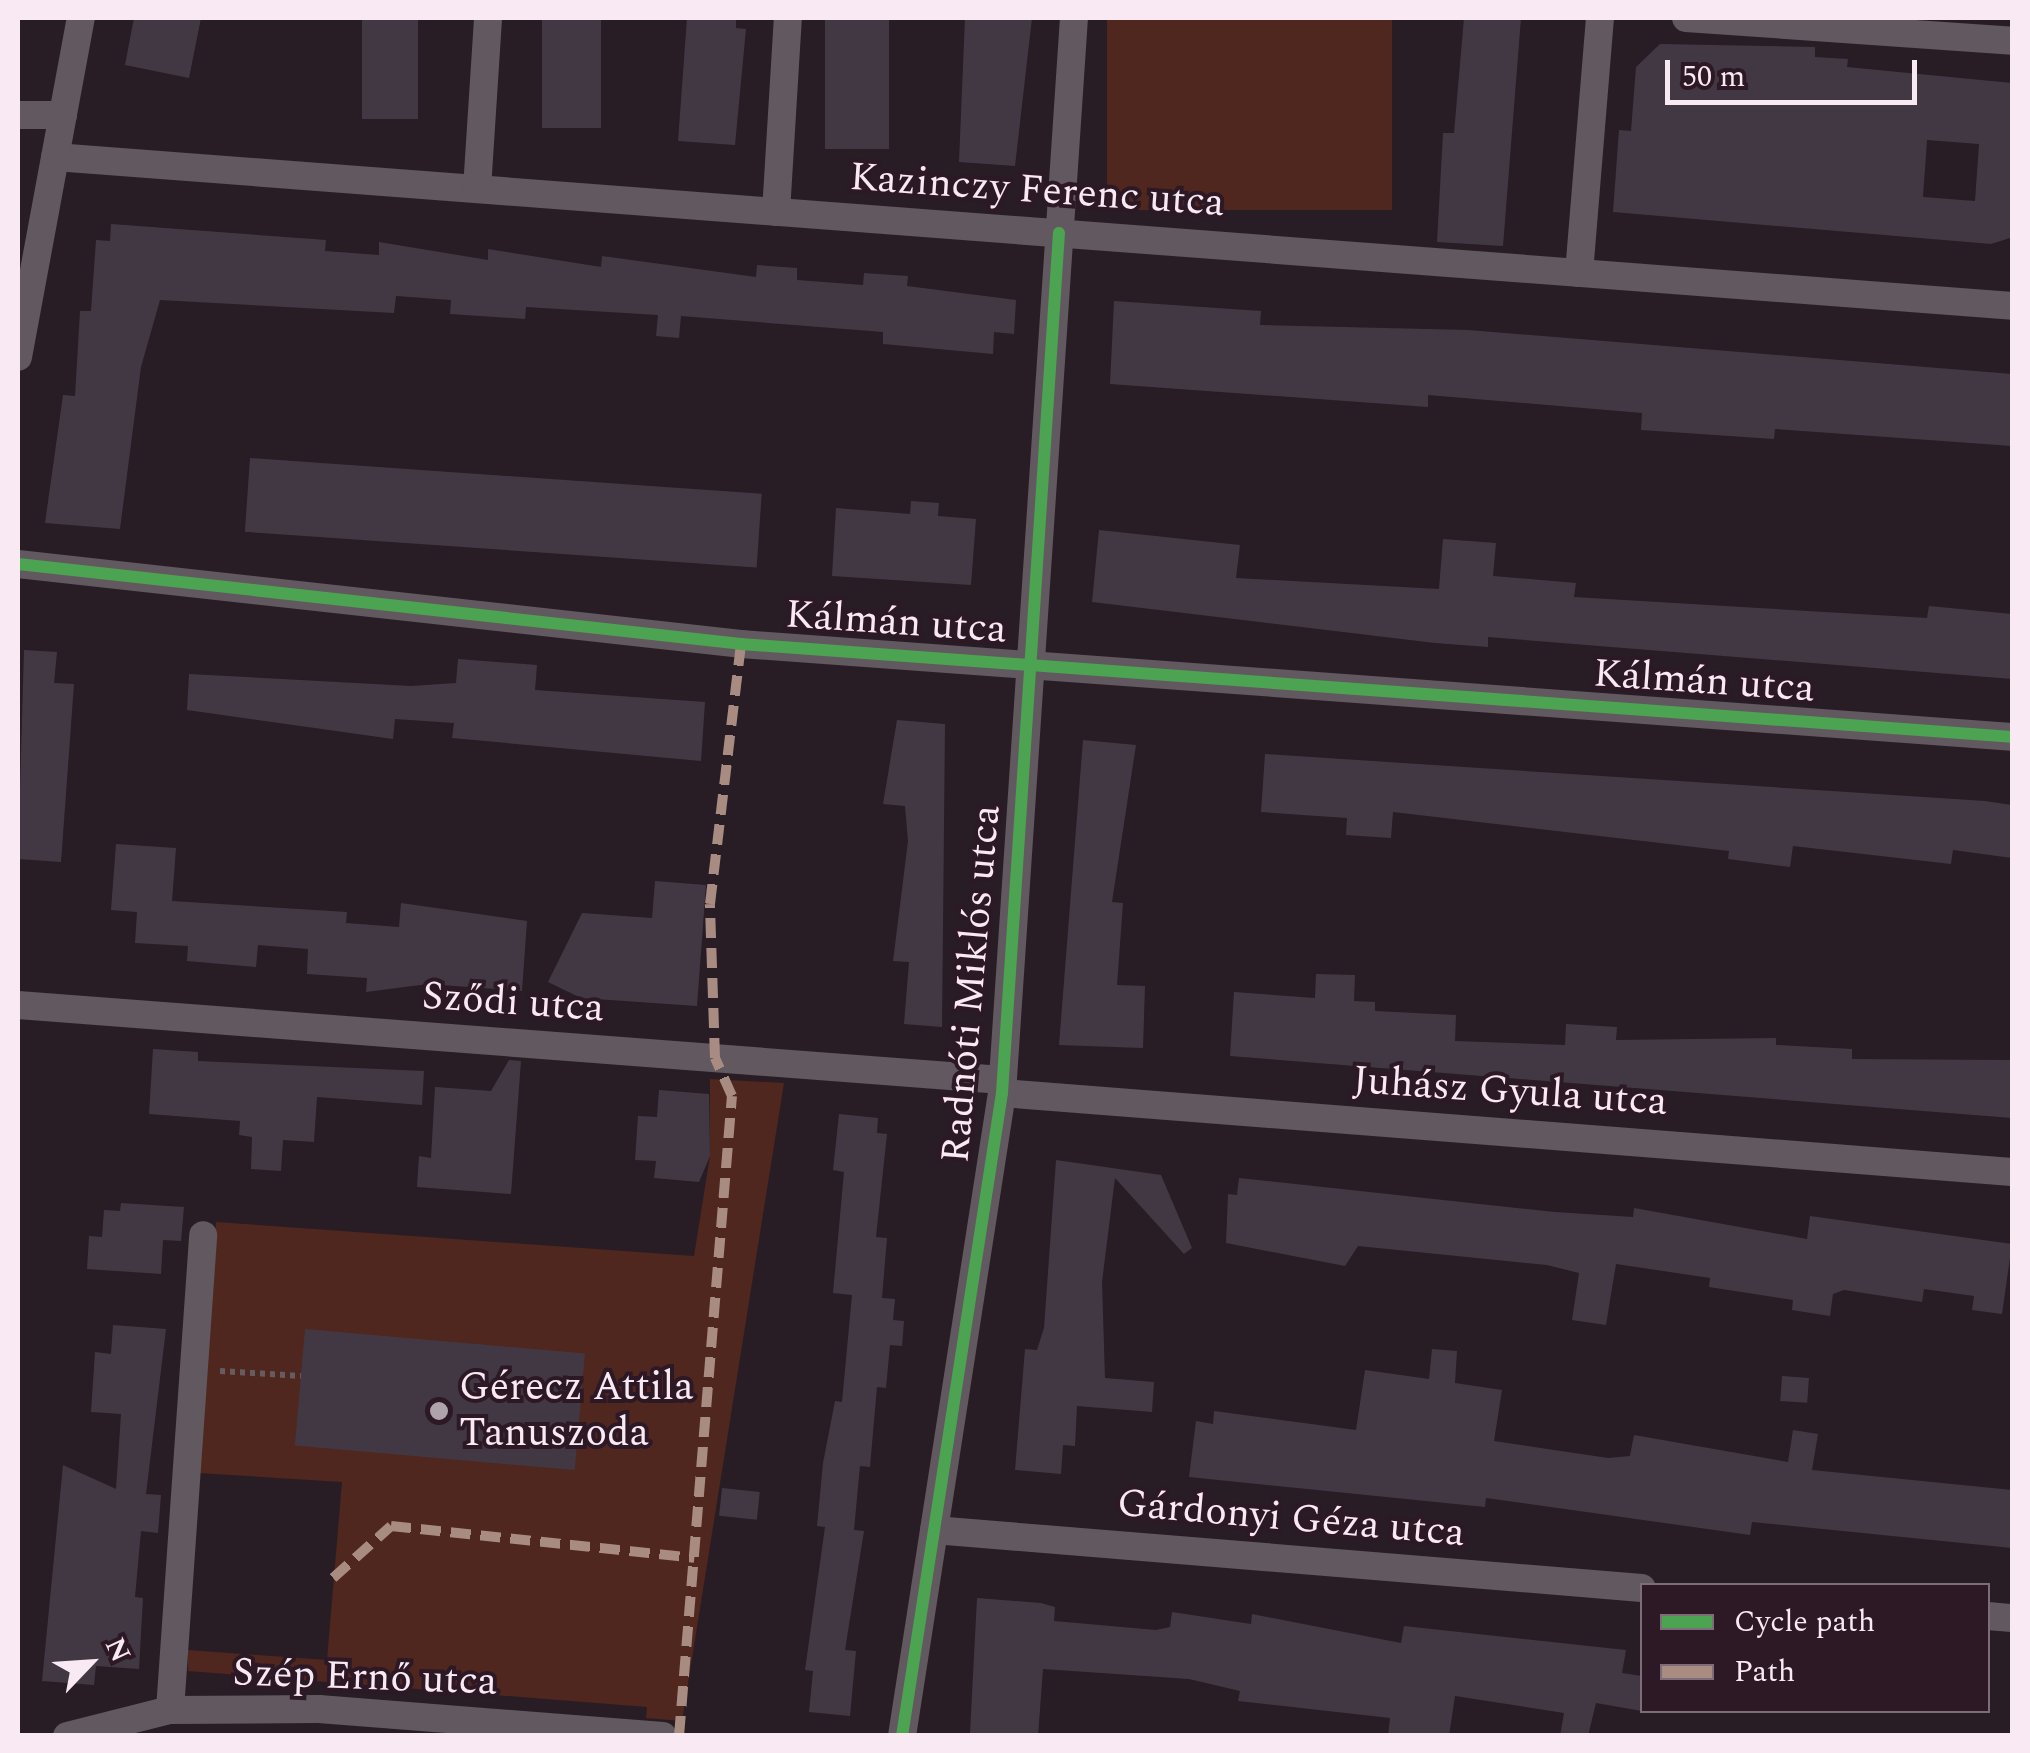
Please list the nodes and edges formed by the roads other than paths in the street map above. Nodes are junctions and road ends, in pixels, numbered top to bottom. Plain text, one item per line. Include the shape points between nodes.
1 (81, 18) edge
2 (488, 18) edge
3 (788, 18) edge
4 (1074, 18) edge
5 (1600, 18) edge
6 (1686, 18) edge
7 (2012, 41) edge
8 (18, 115) edge
9 (62, 116) junction
10 (55, 157) junction
11 (478, 189) junction
12 (776, 212) junction
13 (1059, 234) junction
14 (1579, 273) junction
15 (2012, 306) edge
16 (18, 356) edge
17 (18, 564) edge
18 (1030, 666) junction
19 (2012, 737) edge
20 (18, 1005) edge
21 (1002, 1086) junction
22 (2012, 1172) edge
23 (203, 1235) dead end
24 (934, 1530) junction
25 (1640, 1588) edge
26 (170, 1710) junction
27 (84, 1733) edge
28 (663, 1736) edge
29 (902, 1736) edge

1 - 9 street
2 - 11 street
3 - 12 street
4 - 13 street, Radnóti Miklós utca
5 - 14 street
6 - 7 street
8 - 9 street
9 - 10 street
10 - 11 street, Kazinczy Ferenc utca
10 - 16 street
11 - 12 street, Kazinczy Ferenc utca
12 - 13 street, Kazinczy Ferenc utca
13 - 14 street, Kazinczy Ferenc utca
13 - 18 street, Radnóti Miklós utca
14 - 15 street, Kazinczy Ferenc utca
17 - 18 street, Kálmán utca via 372,609
18 - 19 street, Kálmán utca
18 - 21 street, Radnóti Miklós utca
20 - 21 street, Sződi utca
21 - 22 street, Juhász Gyula utca
21 - 24 street, Radnóti Miklós utca
23 - 26 street
24 - 25 street, Gárdonyi Géza utca
24 - 29 street, Radnóti Miklós utca
26 - 27 street, Szép Ernő utca
26 - 28 street, Szép Ernő utca via 276,1715 319,1709

